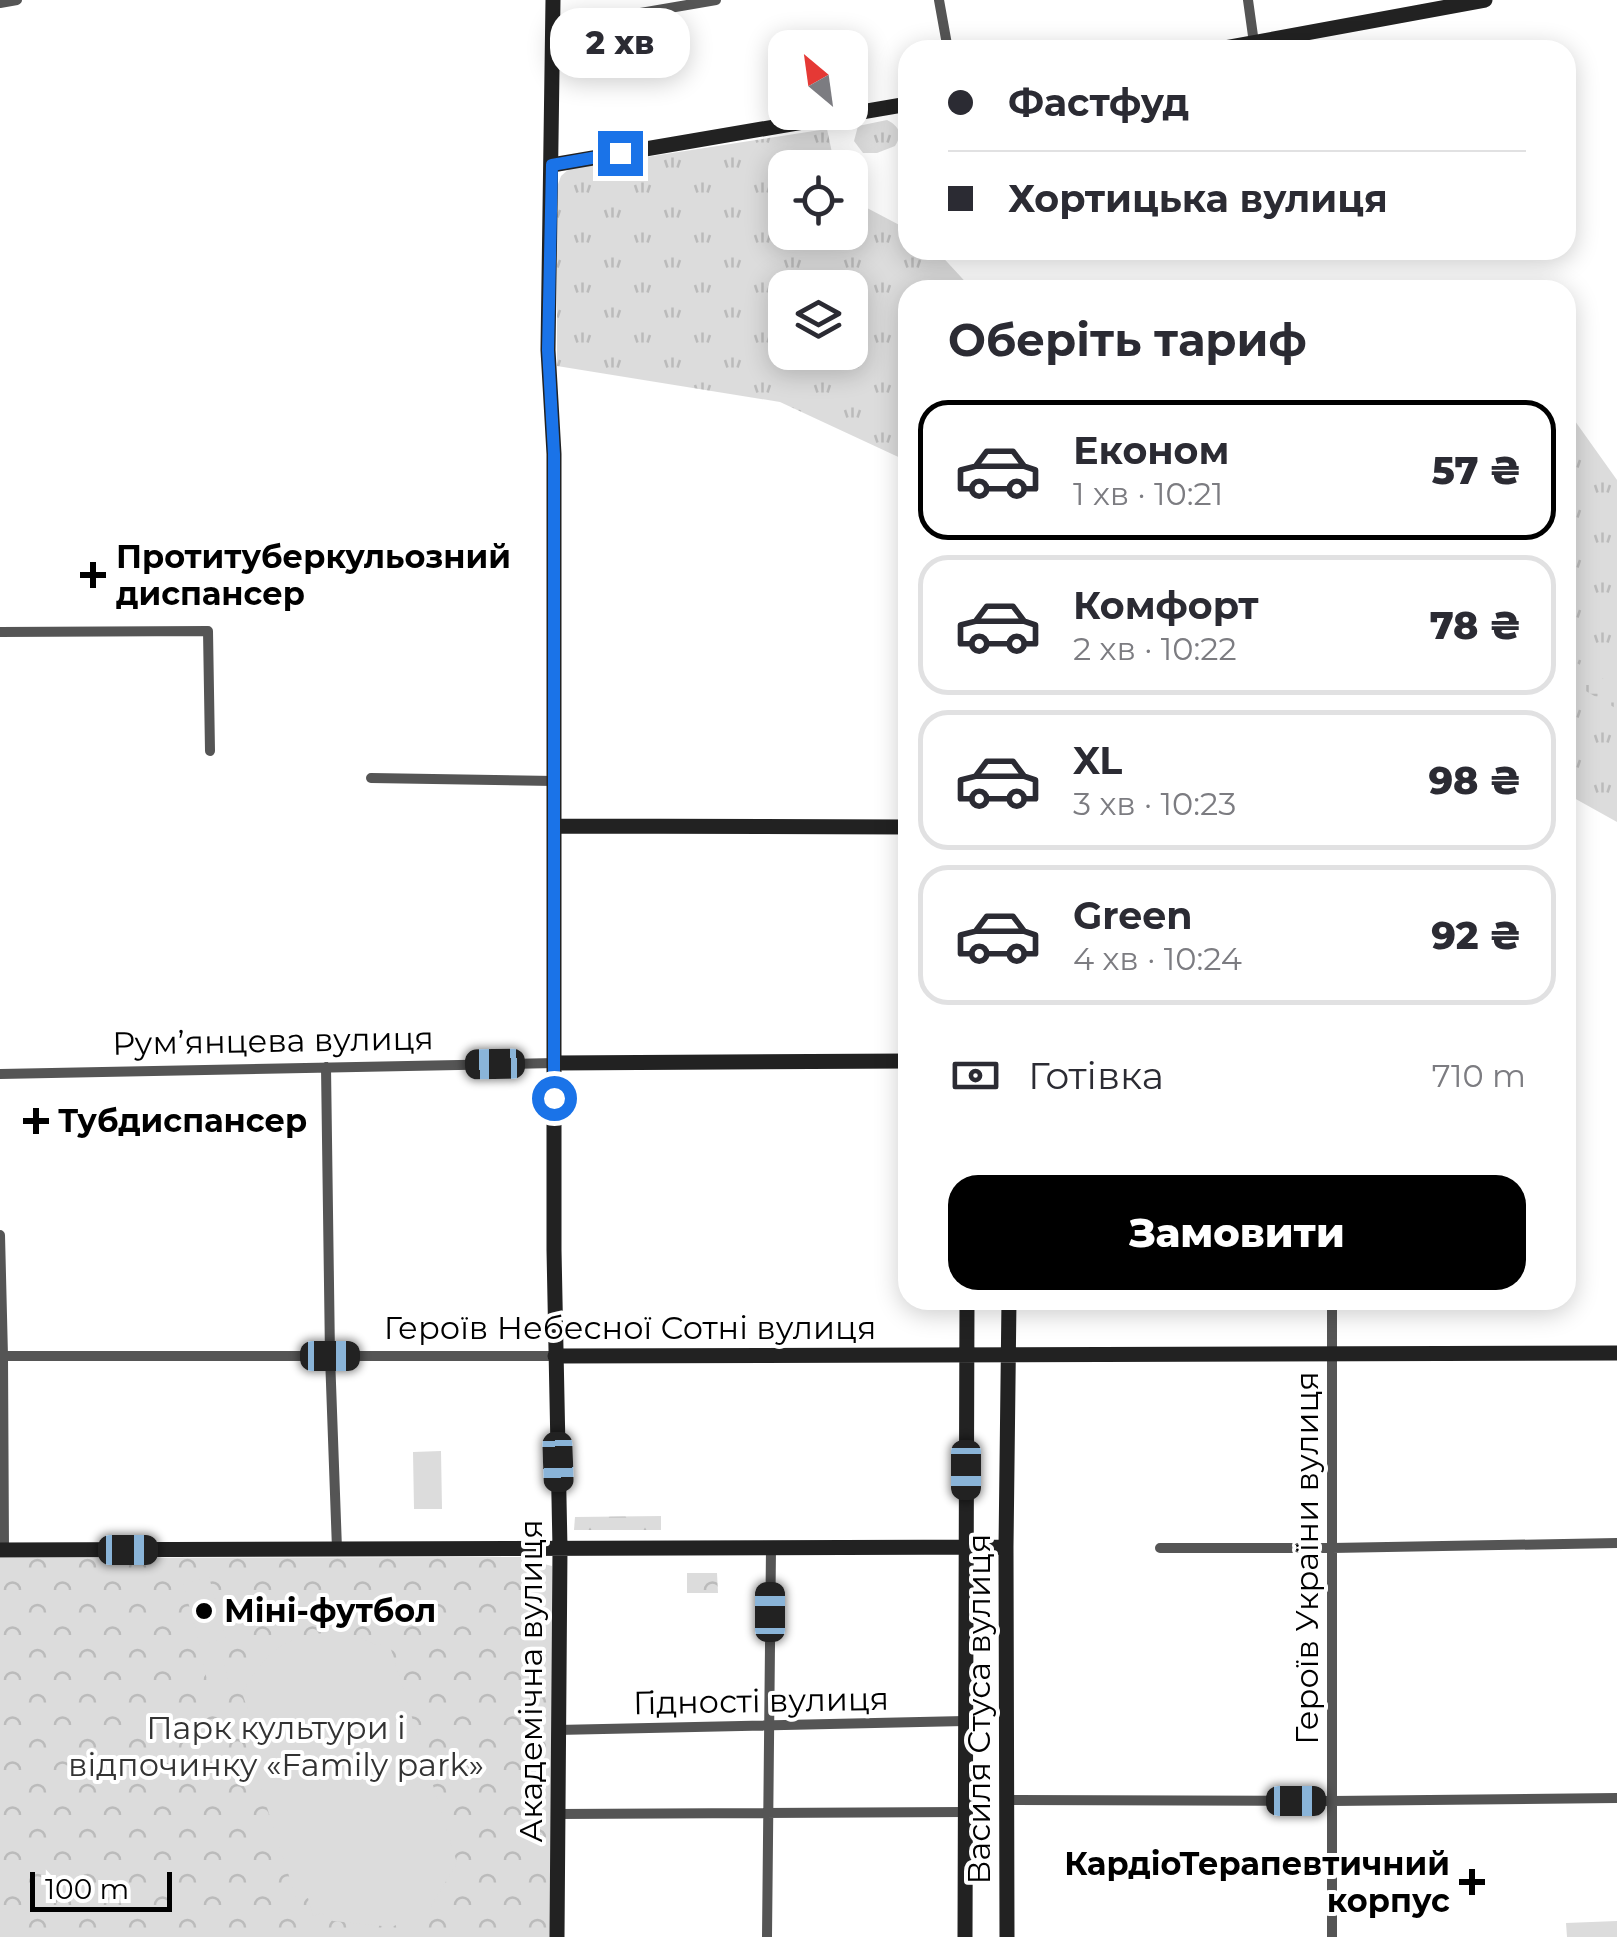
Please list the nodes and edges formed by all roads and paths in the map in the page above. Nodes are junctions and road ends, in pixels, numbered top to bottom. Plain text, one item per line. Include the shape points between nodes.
1 (17, 0) edge
2 (553, 0) edge
3 (716, 0) edge
4 (940, 0) edge
5 (1248, 0) edge
6 (1485, 0) edge
7 (0, 3) edge
8 (553, 28) junction
9 (946, 40) edge
10 (1254, 40) edge
11 (1270, 40) edge
12 (898, 106) edge
13 (552, 165) junction
14 (0, 632) edge
15 (210, 751) dead end
16 (371, 778) dead end
17 (554, 781) junction
18 (554, 826) junction
19 (898, 827) edge
20 (898, 1061) edge
21 (554, 1063) junction
22 (326, 1067) junction
23 (0, 1074) edge
24 (0, 1234) edge
25 (966, 1310) edge
26 (1009, 1310) edge
27 (1332, 1310) edge
28 (1332, 1352) junction
29 (1009, 1353) junction
30 (1617, 1353) edge
31 (966, 1354) junction
32 (3, 1356) junction
33 (330, 1356) junction
34 (555, 1356) junction
35 (1617, 1542) edge
36 (1006, 1547) junction
37 (560, 1548) junction
38 (771, 1548) junction
39 (965, 1548) junction
40 (1160, 1548) dead end
41 (1332, 1548) junction
42 (338, 1549) junction
43 (2, 1550) edge
44 (965, 1722) junction
45 (770, 1725) junction
46 (557, 1730) junction
47 (1617, 1798) edge
48 (1007, 1800) junction
49 (1332, 1801) junction
50 (769, 1812) junction
51 (965, 1812) junction
52 (557, 1814) junction
53 (557, 1937) edge
54 (767, 1937) edge
55 (965, 1937) edge
56 (1007, 1937) edge
57 (1332, 1937) edge

1 - 7 street
2 - 8 street, Академічна вулиця
3 - 8 street
4 - 9 street
5 - 10 street
6 - 11 street
8 - 13 street, Академічна вулиця
12 - 13 street
13 - 17 street, Академічна вулиця
14 - 15 street via 208,631
16 - 17 street
17 - 18 street, Академічна вулиця
18 - 19 street
18 - 21 street, Академічна вулиця
20 - 21 street, Рум’янцева вулиця
21 - 22 street, Рум’янцева вулиця
21 - 34 street, Академічна вулиця
22 - 23 street, Рум’янцева вулиця
22 - 33 street
24 - 32 street
25 - 31 street, Василя Стуса вулиця
26 - 29 street, Василя Стуса вулиця
27 - 28 street, Героїв України вулиця
28 - 29 street, Героїв Небесної Сотні вулиця
28 - 30 street, Героїв Небесної Сотні вулиця
28 - 41 street, Героїв України вулиця
29 - 31 street, Героїв Небесної Сотні вулиця
29 - 36 street, Василя Стуса вулиця
31 - 34 street, Героїв Небесної Сотні вулиця
31 - 39 street, Василя Стуса вулиця
32 - 33 street, Героїв Небесної Сотні вулиця
32 - 43 street
33 - 34 street, Героїв Небесної Сотні вулиця
33 - 42 street
34 - 37 street, Академічна вулиця
35 - 41 street
36 - 39 street
36 - 48 street, Василя Стуса вулиця
37 - 38 street
37 - 42 street
37 - 46 street, Академічна вулиця
38 - 39 street
38 - 45 street
39 - 44 street, Василя Стуса вулиця
40 - 41 street
41 - 49 street, Героїв України вулиця
42 - 43 street
44 - 45 street, Гідності вулиця
44 - 51 street, Василя Стуса вулиця
45 - 46 street, Гідності вулиця
45 - 50 street
46 - 52 street, Академічна вулиця
47 - 49 street
48 - 49 street
48 - 56 street, Василя Стуса вулиця
49 - 57 street, Героїв України вулиця
50 - 51 street
50 - 52 street
50 - 54 street
51 - 55 street, Василя Стуса вулиця
52 - 53 street, Академічна вулиця

